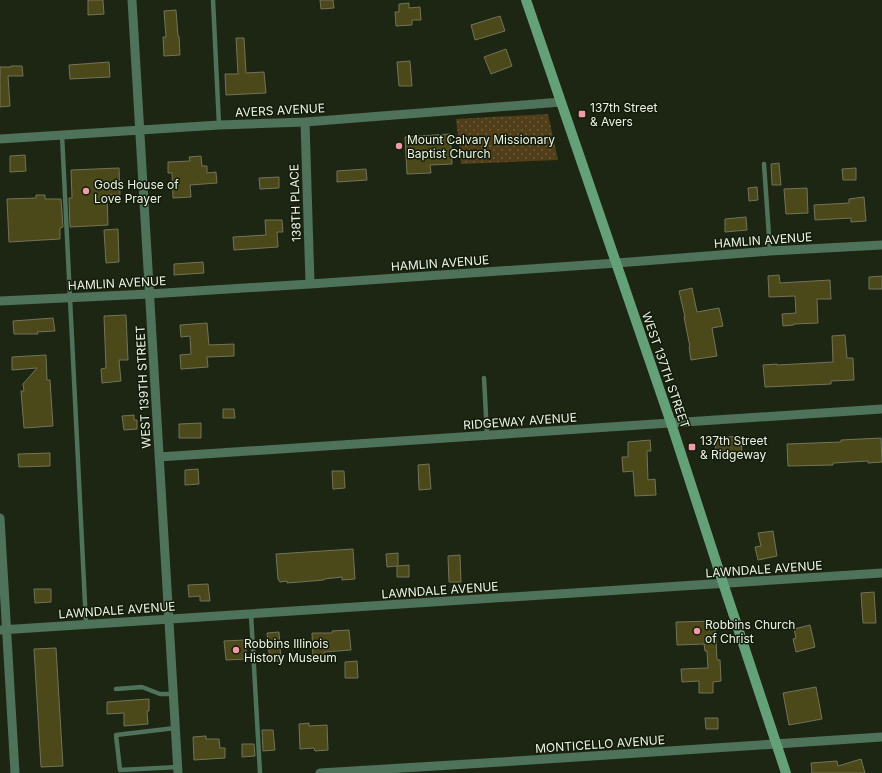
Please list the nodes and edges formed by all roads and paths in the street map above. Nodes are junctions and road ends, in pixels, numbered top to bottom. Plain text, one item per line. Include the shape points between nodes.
1 (132, 0) edge
2 (214, 0) edge
3 (526, 0) edge
4 (561, 102) junction
5 (305, 122) junction
6 (219, 125) junction
7 (140, 130) junction
8 (62, 135) junction
9 (0, 140) edge
10 (764, 164) dead end
11 (882, 245) edge
12 (770, 251) junction
13 (617, 263) junction
14 (310, 284) junction
15 (150, 294) junction
16 (70, 298) junction
17 (0, 301) edge
18 (484, 378) dead end
19 (882, 409) edge
20 (671, 423) junction
21 (487, 436) junction
22 (159, 457) junction
23 (0, 518) edge
24 (882, 573) edge
25 (723, 583) junction
26 (251, 614) junction
27 (169, 619) junction
28 (86, 624) junction
29 (3, 630) edge
30 (116, 689) dead end
31 (173, 694) junction
32 (175, 728) junction
33 (882, 737) edge
34 (776, 744) junction
35 (178, 770) edge
36 (15, 773) edge
37 (260, 773) edge
38 (320, 773) edge
39 (786, 773) edge

1 - 7 street, WEST 139TH STREET
2 - 6 lane
3 - 4 main road, WEST 137TH STREET
4 - 5 street, AVERS AVENUE
4 - 13 main road, WEST 137TH STREET
5 - 6 street, AVERS AVENUE
5 - 14 street, 138TH PLACE
6 - 7 street, AVERS AVENUE
7 - 8 street, AVERS AVENUE
7 - 15 street, WEST 139TH STREET
8 - 9 street, AVERS AVENUE
8 - 16 lane
10 - 12 lane
11 - 12 street, HAMLIN AVENUE
12 - 13 street, HAMLIN AVENUE
13 - 14 street, HAMLIN AVENUE
13 - 20 main road, WEST 137TH STREET
14 - 15 street, HAMLIN AVENUE
15 - 16 street, HAMLIN AVENUE
15 - 22 street, WEST 139TH STREET
16 - 17 street, HAMLIN AVENUE
16 - 28 lane
18 - 21 lane
19 - 20 street, RIDGEWAY AVENUE
20 - 21 street, RIDGEWAY AVENUE
20 - 25 main road, WEST 137TH STREET
21 - 22 street, RIDGEWAY AVENUE
22 - 27 street, WEST 139TH STREET
23 - 29 street
24 - 25 street, LAWNDALE AVENUE
25 - 26 street, LAWNDALE AVENUE
25 - 34 main road, WEST 137TH STREET
26 - 27 street, LAWNDALE AVENUE
26 - 37 lane
27 - 28 street, LAWNDALE AVENUE
27 - 31 street, WEST 139TH STREET
28 - 29 street, LAWNDALE AVENUE
29 - 36 street
30 - 31 lane via 142,687 160,694
31 - 32 street, WEST 139TH STREET
32 - 35 street, WEST 139TH STREET
32 - 35 lane via 116,736 120,770
33 - 34 street, MONTICELLO AVENUE
34 - 38 street, MONTICELLO AVENUE
34 - 39 main road, WEST 137TH STREET

